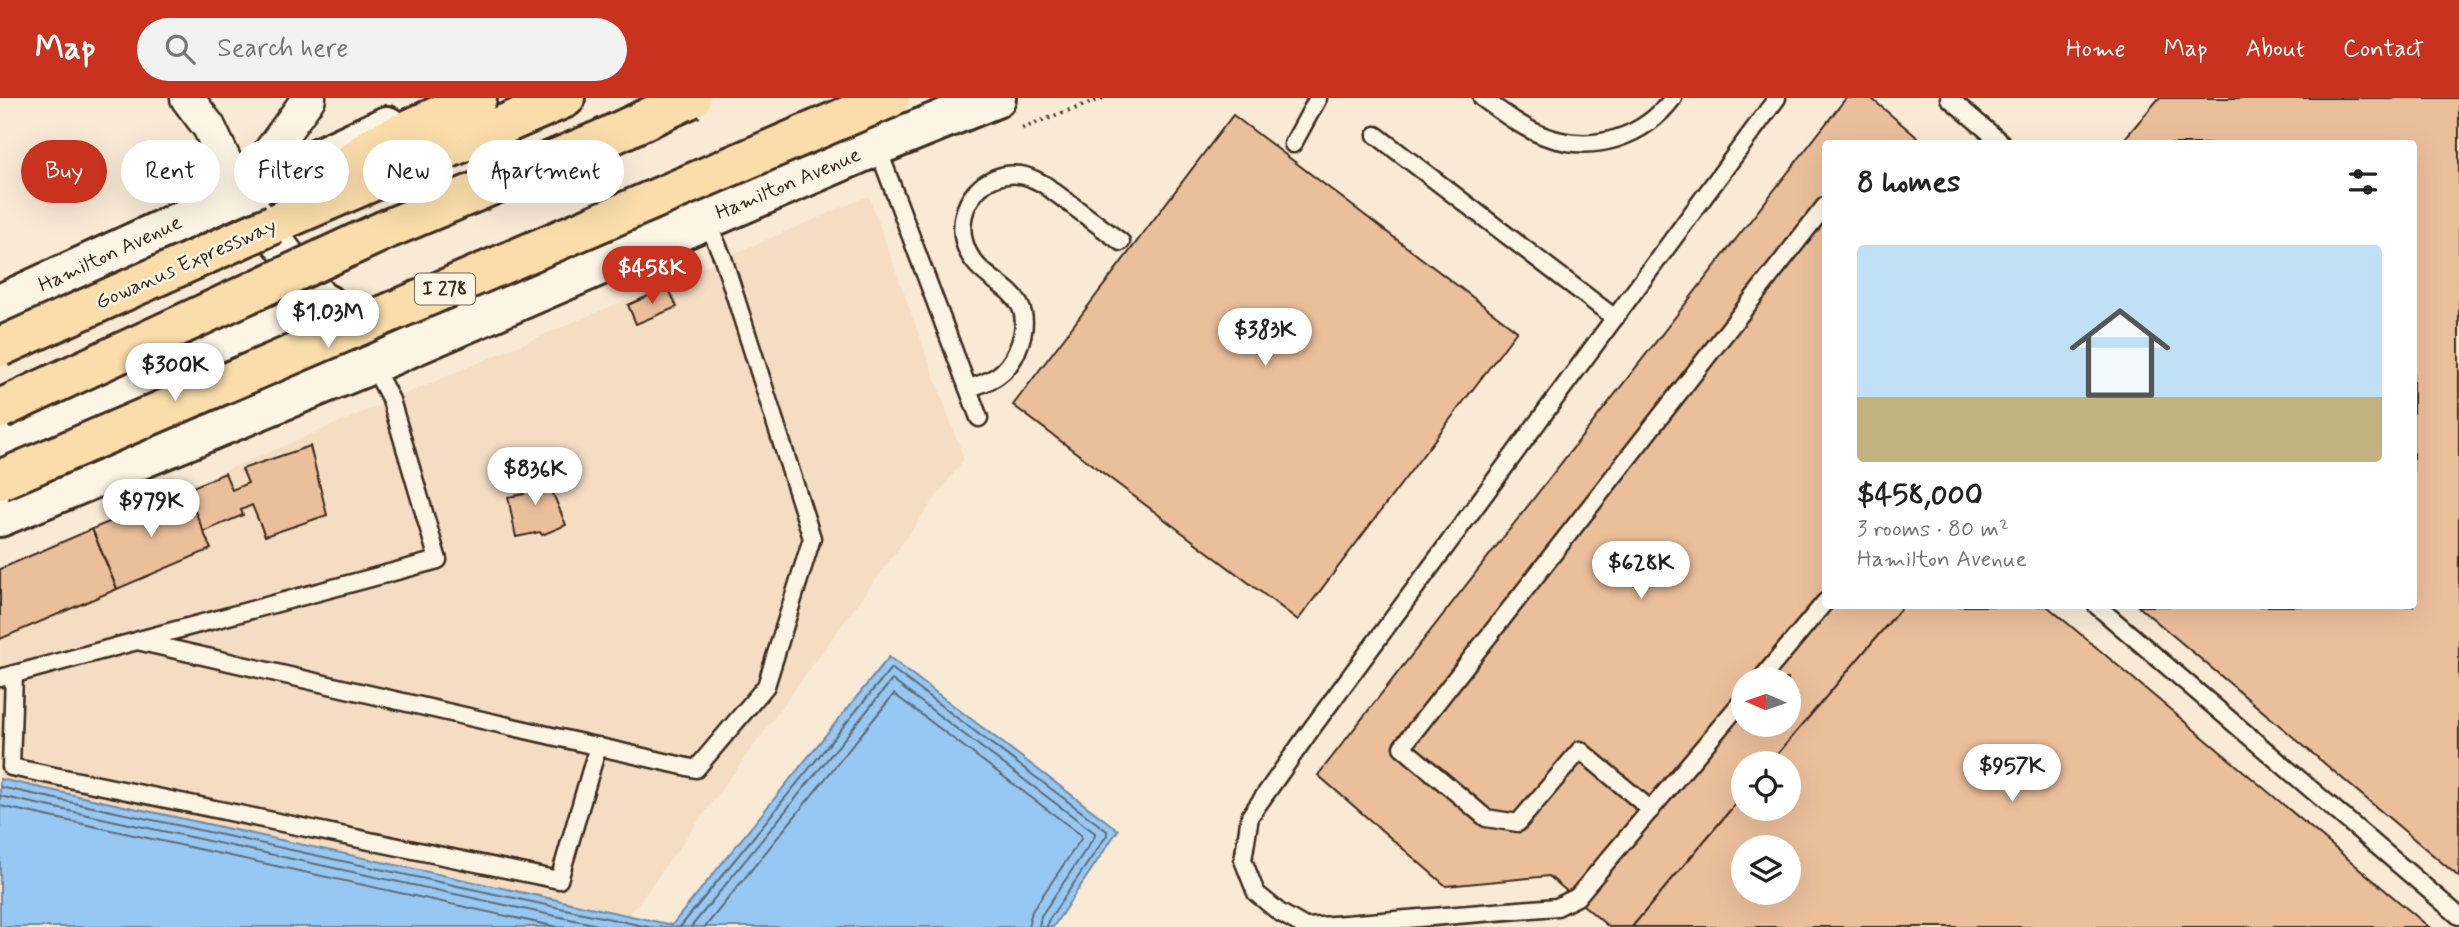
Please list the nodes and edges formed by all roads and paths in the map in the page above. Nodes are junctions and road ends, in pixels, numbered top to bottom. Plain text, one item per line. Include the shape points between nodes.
1 (187, 98) edge
2 (309, 98) edge
3 (450, 98) edge
4 (477, 98) edge
5 (565, 98) edge
6 (691, 98) edge
7 (890, 98) edge
8 (996, 98) edge
9 (1318, 98) edge
10 (1482, 98) edge
11 (1672, 98) edge
12 (1777, 98) edge
13 (1949, 98) edge
14 (1376, 135) dead end
15 (278, 140) edge
16 (1998, 140) edge
17 (349, 144) edge
18 (1293, 144) dead end
19 (877, 146) junction
20 (234, 180) edge
21 (234, 196) edge
22 (248, 203) edge
23 (1822, 209) edge
24 (706, 219) junction
25 (274, 224) junction
26 (1121, 242) dead end
27 (0, 304) edge
28 (326, 304) junction
29 (1615, 318) junction
30 (0, 347) edge
31 (372, 363) junction
32 (968, 388) junction
33 (0, 409) edge
34 (979, 418) dead end
35 (0, 447) edge
36 (0, 480) edge
37 (0, 517) edge
38 (1822, 606) edge
39 (2101, 609) edge
40 (137, 641) junction
41 (1771, 667) edge
42 (7, 676) edge
43 (1731, 714) edge
44 (598, 746) junction
45 (1651, 810) junction
46 (2459, 915) edge
47 (1306, 927) edge

1 - 20 street via 209,127
2 - 15 street
3 - 17 main road, Hamilton Avenue
4 - 25 highway via 373,145
5 - 25 highway, Gowanus Expressway
6 - 33 highway, bridge via 385,230
7 - 36 highway, I 278, bridge
8 - 19 main road, Hamilton Avenue
9 - 18 lane
10 - 11 lane via 1526,127 1576,144 1608,142 1637,131
12 - 29 lane
13 - 16 lane
14 - 29 lane
19 - 24 main road, Hamilton Avenue
19 - 32 lane
21 - 27 main road, Hamilton Avenue
22 - 28 street
23 - 45 lane via 1402,747 1486,818 1518,823 1580,750
24 - 31 main road, Hamilton Avenue
24 - 44 lane via 723,258 813,538 766,686 696,769
25 - 30 highway, Gowanus Expressway, bridge
26 - 32 lane via 1033,178 1004,175 978,188 963,217 964,243 984,272 1014,295 1023,308 1024,326 1004,372
28 - 31 street
28 - 35 main road
29 - 47 lane via 1250,816 1243,860 1256,893
31 - 37 main road, Hamilton Avenue
31 - 40 lane via 391,400 438,560
32 - 34 lane
38 - 41 lane
39 - 46 lane
40 - 42 lane
40 - 44 lane
42 - 44 lane via 11,767 559,880
43 - 45 lane
45 - 47 lane via 1577,897 1557,907

